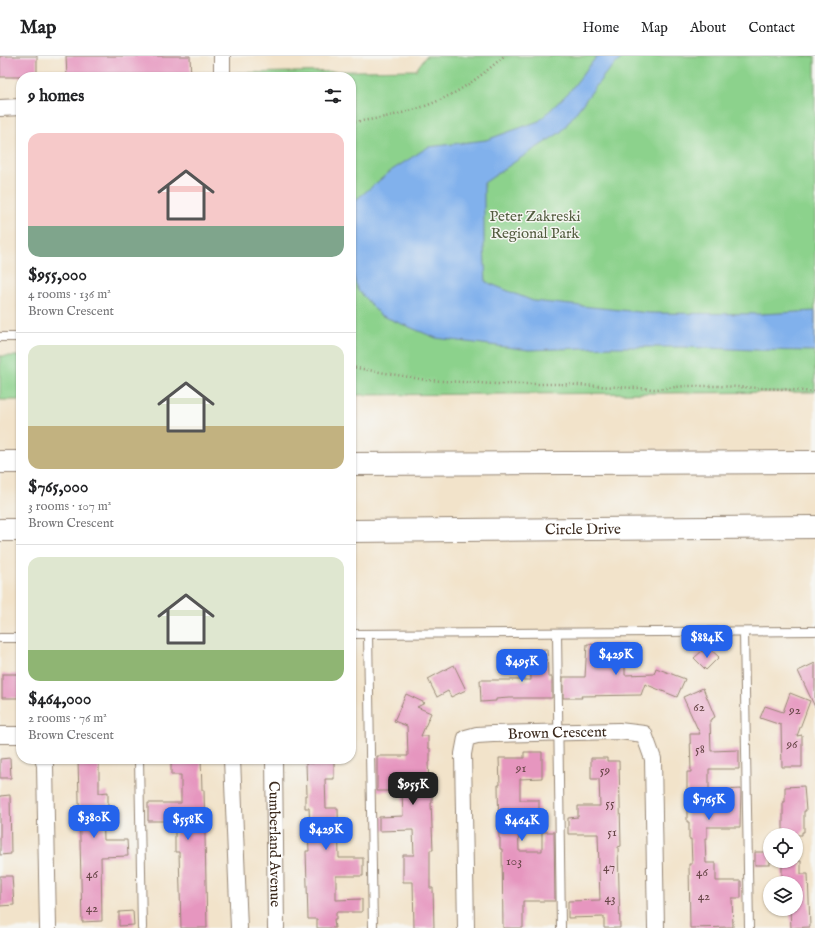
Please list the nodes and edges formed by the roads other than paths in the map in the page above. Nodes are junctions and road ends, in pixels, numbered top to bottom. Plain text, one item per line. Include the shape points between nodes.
1 (222, 56) edge
2 (222, 72) edge
3 (16, 107) edge
4 (0, 108) edge
5 (0, 337) edge
6 (16, 337) edge
7 (0, 462) edge
8 (16, 462) edge
9 (815, 462) edge
10 (356, 464) edge
11 (815, 527) edge
12 (0, 530) edge
13 (16, 530) edge
14 (356, 531) edge
15 (815, 631) edge
16 (744, 632) junction
17 (556, 633) junction
18 (356, 634) edge
19 (368, 634) junction
20 (0, 638) edge
21 (16, 638) edge
22 (557, 733) junction
23 (0, 735) edge
24 (16, 735) edge
25 (44, 764) edge
26 (139, 764) edge
27 (232, 764) edge
28 (274, 764) edge
29 (48, 928) edge
30 (142, 928) edge
31 (239, 928) edge
32 (276, 928) edge
33 (373, 928) edge
34 (466, 928) edge
35 (561, 928) edge
36 (656, 928) edge
37 (749, 928) edge

1 - 2 street
3 - 4 street
5 - 6 lane
7 - 8 highway
9 - 10 highway
11 - 14 highway, Circle Drive
12 - 13 highway
15 - 16 lane
16 - 17 lane
16 - 37 lane
17 - 19 lane
17 - 22 lane
18 - 19 lane
19 - 33 lane
20 - 21 lane
22 - 34 street, Brown Crescent via 493,734 466,738 463,754
22 - 35 lane
22 - 36 street, Brown Crescent via 619,731 644,734 653,760
23 - 24 street
25 - 29 street
26 - 30 lane
27 - 31 street
28 - 32 street, Cumberland Avenue

